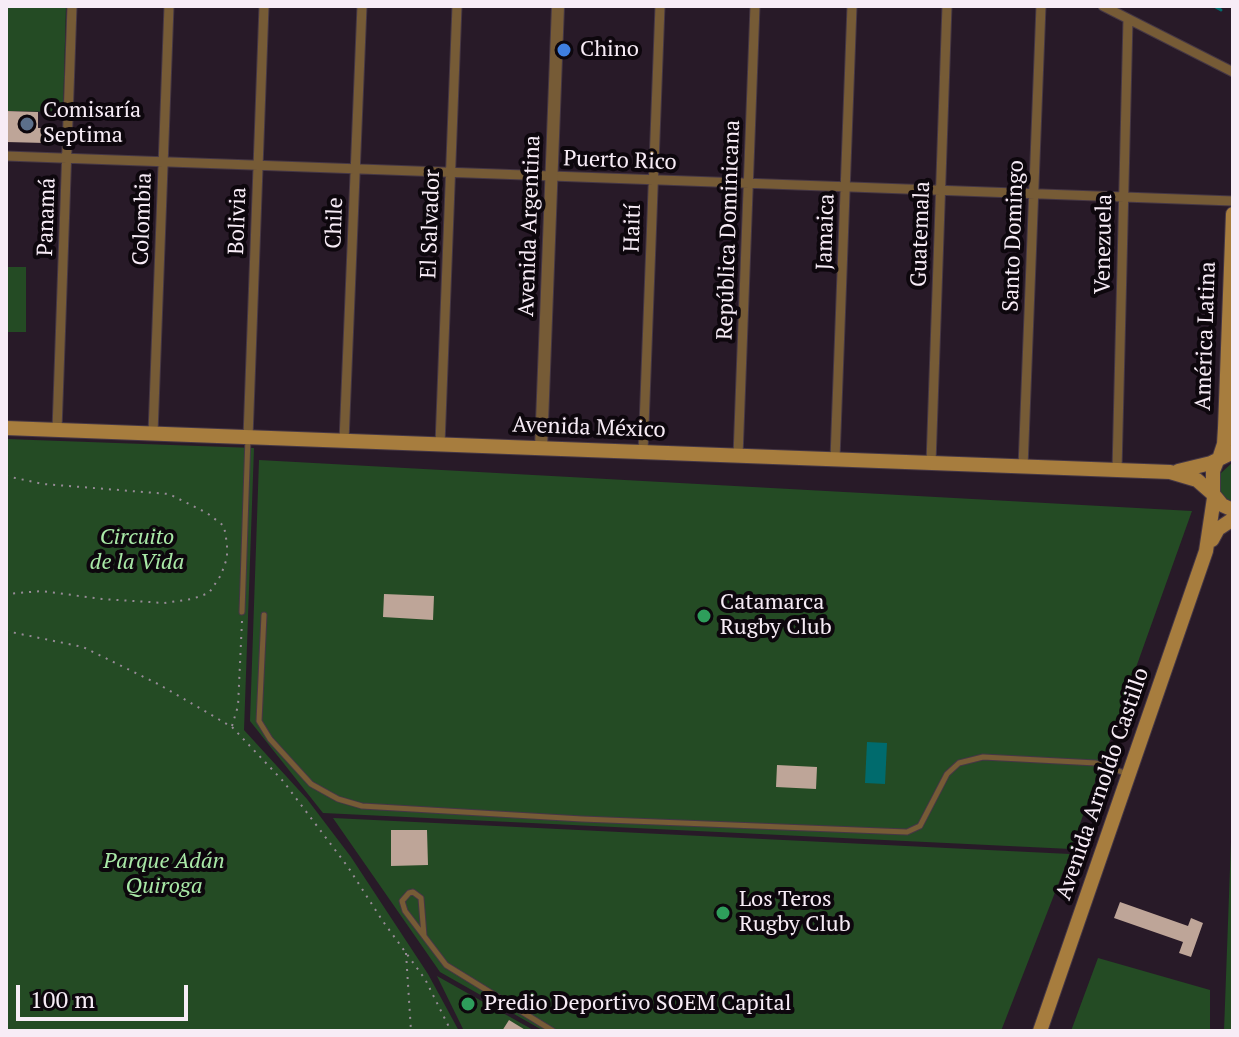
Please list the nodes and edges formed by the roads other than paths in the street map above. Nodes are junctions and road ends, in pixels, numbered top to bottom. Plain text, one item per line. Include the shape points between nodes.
1 (72, 6) edge
2 (169, 6) edge
3 (264, 6) edge
4 (362, 6) edge
5 (457, 6) edge
6 (558, 6) edge
7 (660, 6) edge
8 (755, 6) edge
9 (852, 6) edge
10 (947, 6) edge
11 (1041, 6) edge
12 (1103, 6) edge
13 (1128, 19) junction
14 (1233, 72) edge
15 (6, 156) edge
16 (67, 158) junction
17 (163, 162) junction
18 (258, 166) junction
19 (355, 169) junction
20 (451, 173) junction
21 (552, 177) junction
22 (653, 180) junction
23 (749, 184) junction
24 (845, 187) junction
25 (941, 191) junction
26 (1034, 194) junction
27 (1124, 197) junction
28 (1233, 201) edge
29 (1233, 214) edge
30 (6, 428) edge
31 (57, 430) junction
32 (153, 433) junction
33 (248, 437) junction
34 (344, 441) junction
35 (440, 444) junction
36 (541, 448) junction
37 (643, 452) junction
38 (1233, 452) edge
39 (738, 456) junction
40 (835, 459) junction
41 (1218, 460) junction
42 (931, 463) junction
43 (1023, 467) junction
44 (1117, 470) junction
45 (1170, 472) junction
46 (1214, 496) junction
47 (1233, 510) edge
48 (1233, 519) edge
49 (1206, 551) junction
50 (242, 612) road end
51 (264, 615) dead end
52 (1130, 775) junction
53 (424, 936) junction
54 (553, 1031) edge
55 (1040, 1031) edge

1 - 16 street, Panamá
2 - 17 street, Colombia
3 - 18 street, Bolivia
4 - 19 street, Chile
5 - 20 street, El Salvador
6 - 21 street, Avenida Argentina
7 - 22 street, Haití
8 - 23 street, República Dominicana
9 - 24 street, Jamaica
10 - 25 street, Guatemala
11 - 26 street, Santo Domingo
12 - 13 street
13 - 14 street
13 - 27 street, Venezuela
15 - 16 street, Puerto Rico
16 - 17 street, Puerto Rico
16 - 31 street, Panamá
17 - 18 street, Puerto Rico
17 - 32 street, Colombia
18 - 19 street, Puerto Rico
18 - 33 street, Bolivia
19 - 20 street, Puerto Rico
19 - 34 street, Chile
20 - 21 street, Puerto Rico
20 - 35 street, El Salvador
21 - 22 street, Puerto Rico
21 - 36 street, Avenida Argentina
22 - 23 street, Puerto Rico
22 - 37 street, Haití
23 - 24 street, Puerto Rico
23 - 39 street, República Dominicana
24 - 25 street, Puerto Rico
24 - 40 street, Jamaica
25 - 26 street, Puerto Rico
25 - 42 street, Guatemala
26 - 27 street, Puerto Rico
26 - 43 street, Santo Domingo
27 - 28 street, Puerto Rico
27 - 44 street, Venezuela
29 - 41 main road, América Latina via 1225,428
30 - 31 main road, Avenida México
31 - 32 main road, Avenida México
32 - 33 main road, Avenida México
33 - 34 main road, Avenida México
33 - 50 lane
34 - 35 main road, Avenida México
35 - 36 main road, Avenida México
36 - 37 main road, Avenida México
37 - 39 main road, Avenida México
38 - 41 main road, Avenida México
39 - 40 main road, Avenida México
40 - 42 main road, Avenida México
41 - 45 main road, Avenida México
41 - 46 main road, América Latina
42 - 43 main road, Avenida México
43 - 44 main road, Avenida México
44 - 45 main road, Avenida México
45 - 46 main road, Avenida México via 1197,480
46 - 47 main road, Avenida México
46 - 49 main road, Avenida Arnoldo Castillo
48 - 49 main road, Avenida Arnoldo Castillo via 1218,529
49 - 52 main road, Avenida Arnoldo Castillo
51 - 52 lane via 259,721 311,784 362,806 907,832 920,826 947,774 959,763 983,757 1096,763
52 - 55 main road, Avenida Arnoldo Castillo
53 - 53 lane via 421,898 409,893 402,906
53 - 54 lane via 446,965

